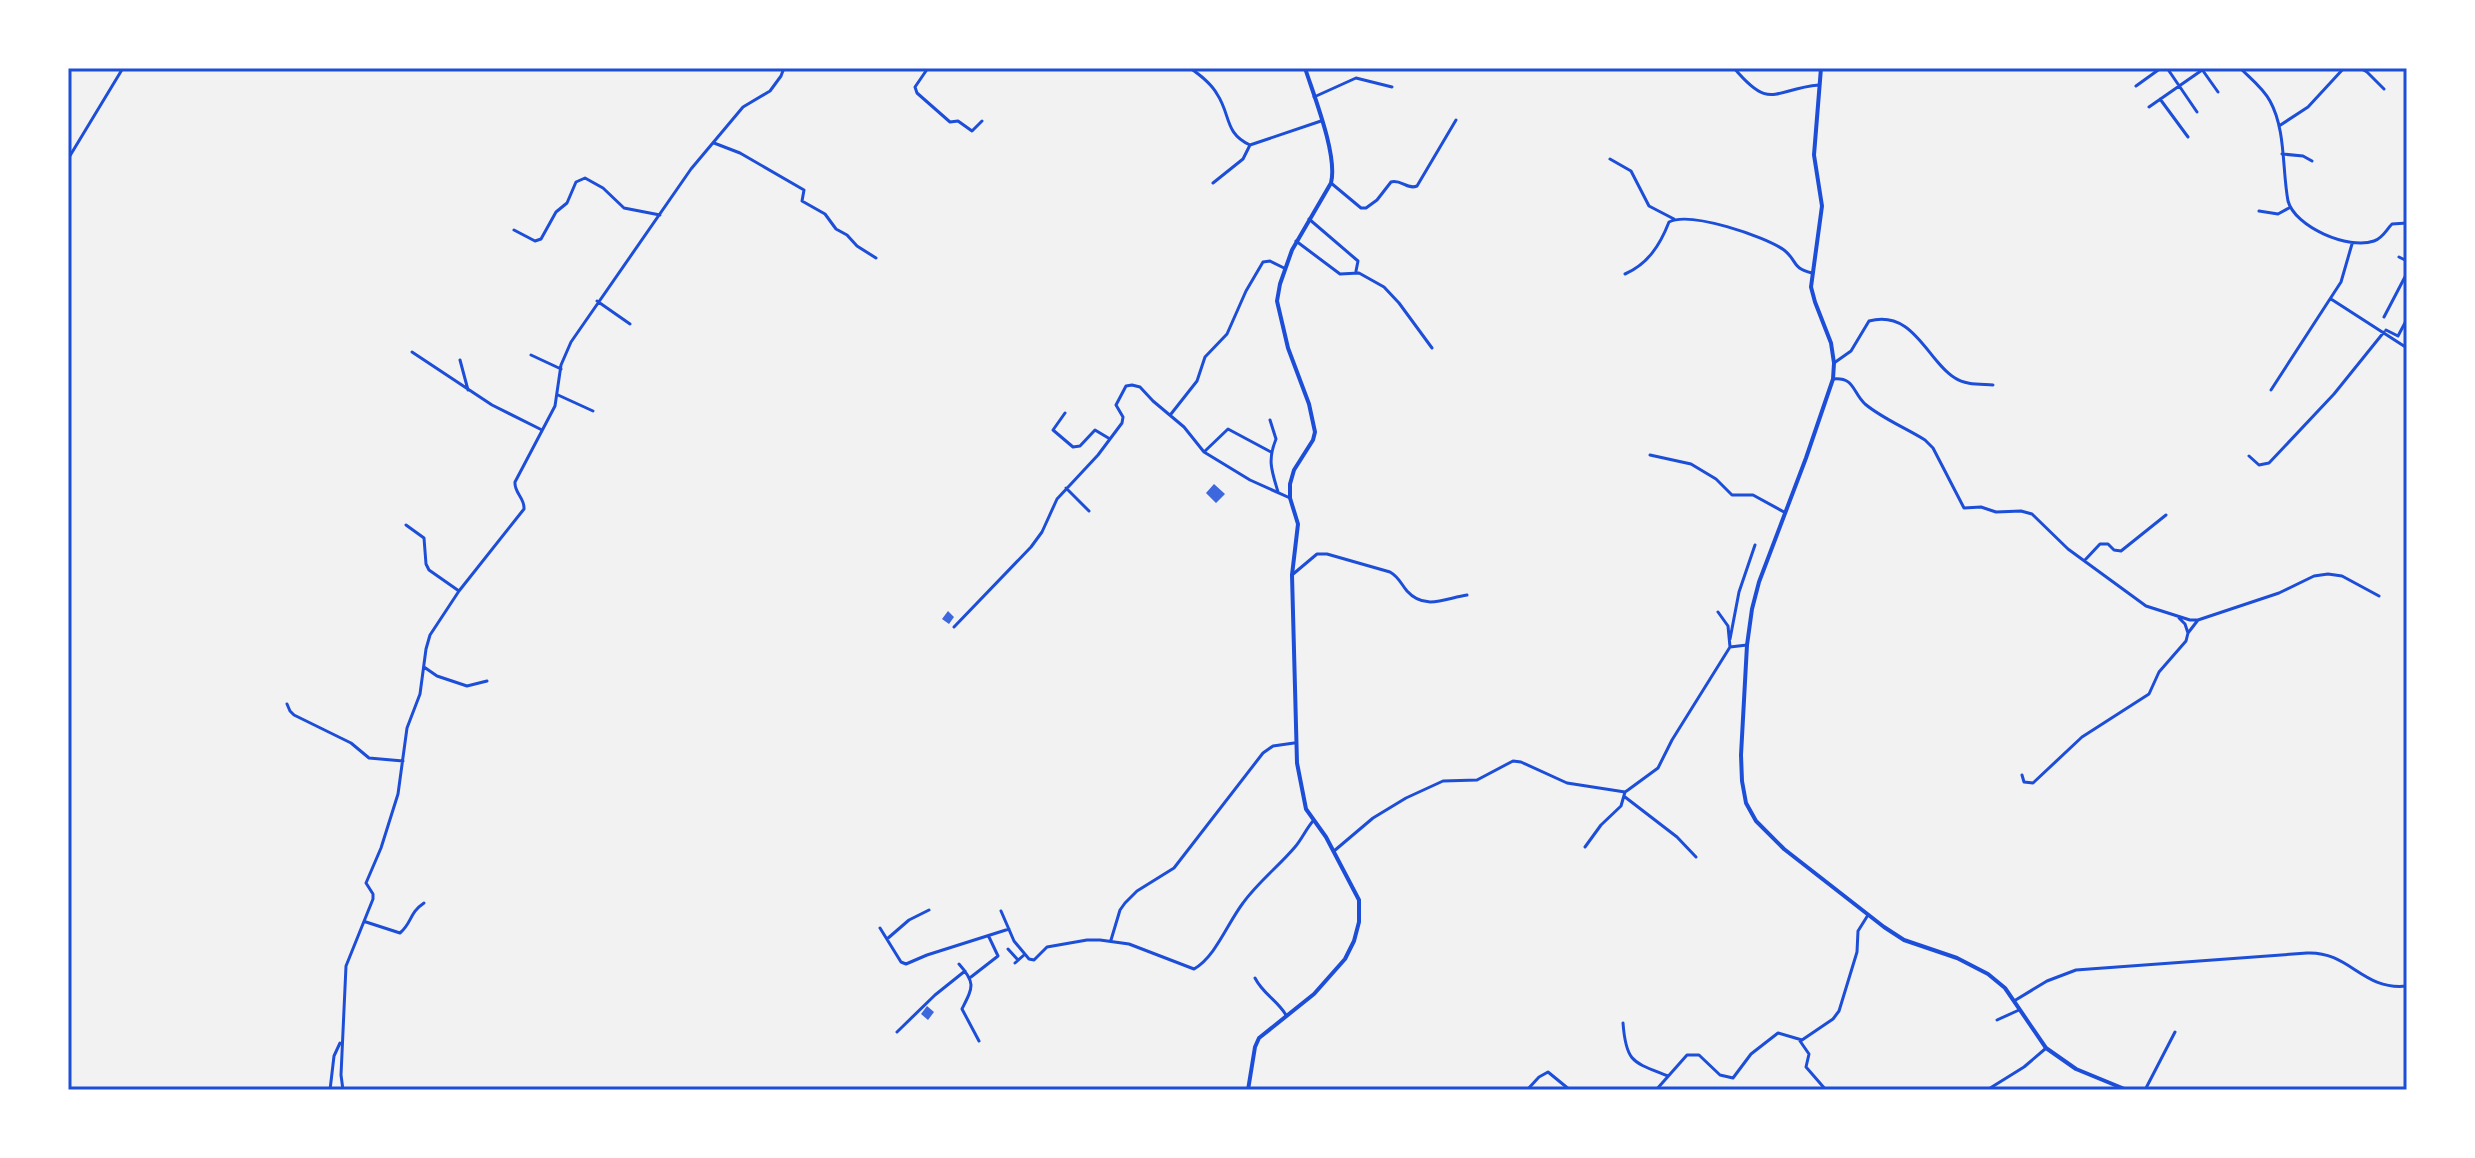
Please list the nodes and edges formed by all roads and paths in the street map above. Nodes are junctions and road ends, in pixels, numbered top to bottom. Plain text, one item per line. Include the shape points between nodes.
1 (123, 68) edge
2 (784, 68) edge
3 (928, 68) edge
4 (1190, 68) edge
5 (1305, 68) edge
6 (1734, 68) edge
7 (1821, 68) edge
8 (2161, 68) edge
9 (2167, 68) edge
10 (2240, 68) edge
11 (2344, 68) edge
12 (2360, 68) edge
13 (2202, 69) edge
14 (1819, 85) junction
15 (2136, 86) dead end
16 (2179, 86) junction
17 (1392, 87) dead end
18 (2384, 89) dead end
19 (2218, 92) dead end
20 (1314, 97) junction
21 (2160, 99) junction
22 (2149, 107) dead end
23 (2197, 112) dead end
24 (1456, 120) dead end
25 (982, 121) dead end
26 (1321, 121) junction
27 (2279, 126) junction
28 (2188, 137) dead end
29 (714, 143) junction
30 (1250, 145) junction
31 (2282, 154) junction
32 (68, 159) edge
33 (1610, 159) dead end
34 (2312, 161) dead end
35 (1213, 183) dead end
36 (1331, 183) junction
37 (2289, 208) junction
38 (2259, 211) dead end
39 (660, 215) junction
40 (1309, 219) junction
41 (1674, 219) junction
42 (2407, 223) edge
43 (514, 230) dead end
44 (1296, 241) junction
45 (2353, 243) junction
46 (2399, 257) dead end
47 (876, 258) dead end
48 (2407, 261) edge
49 (1284, 268) junction
50 (1355, 272) junction
51 (1812, 273) junction
52 (2407, 273) edge
53 (1625, 274) dead end
54 (2331, 299) junction
55 (597, 301) junction
56 (2384, 317) dead end
57 (2407, 319) edge
58 (630, 324) dead end
59 (2385, 331) junction
60 (1432, 348) dead end
61 (2407, 348) edge
62 (412, 352) dead end
63 (531, 355) dead end
64 (460, 360) dead end
65 (1834, 363) junction
66 (561, 369) junction
67 (1833, 379) junction
68 (1993, 385) dead end
69 (468, 390) junction
70 (2271, 390) dead end
71 (558, 395) junction
72 (593, 411) dead end
73 (1065, 413) dead end
74 (1170, 416) junction
75 (1270, 420) dead end
76 (542, 430) junction
77 (1110, 439) junction
78 (1204, 452) junction
79 (1271, 452) junction
80 (1650, 455) dead end
81 (2249, 456) dead end
82 (1066, 488) junction
83 (1278, 492) junction
84 (1290, 498) junction
85 (1089, 511) dead end
86 (1784, 512) junction
87 (2166, 515) dead end
88 (406, 525) dead end
89 (1755, 545) dead end
90 (2084, 561) junction
91 (1292, 575) junction
92 (459, 591) junction
93 (1467, 595) dead end
94 (2379, 596) dead end
95 (1718, 612) dead end
96 (2175, 615) junction
97 (2198, 620) junction
98 (954, 627) dead end
99 (2188, 633) junction
100 (1730, 639) junction
101 (1747, 645) junction
102 (1730, 647) junction
103 (423, 667) junction
104 (487, 681) dead end
105 (287, 704) dead end
106 (1294, 743) junction
107 (403, 761) junction
108 (2022, 775) dead end
109 (1625, 794) junction
110 (1313, 821) junction
111 (1585, 847) dead end
112 (1334, 851) junction
113 (1696, 857) dead end
114 (424, 903) dead end
115 (929, 910) dead end
116 (1001, 911) dead end
117 (1868, 915) junction
118 (364, 921) junction
119 (880, 928) dead end
120 (1009, 929) junction
121 (989, 937) junction
122 (887, 939) junction
123 (1110, 941) junction
124 (1008, 949) dead end
125 (1024, 955) junction
126 (959, 964) dead end
127 (965, 971) junction
128 (970, 977) junction
129 (1255, 978) dead end
130 (2407, 986) edge
131 (2014, 1001) junction
132 (2019, 1010) junction
133 (1286, 1015) junction
134 (1997, 1020) dead end
135 (1623, 1023) dead end
136 (897, 1032) dead end
137 (2175, 1032) dead end
138 (342, 1039) junction
139 (1799, 1040) junction
140 (979, 1041) dead end
141 (2046, 1048) junction
142 (1668, 1076) junction
143 (330, 1090) edge
144 (343, 1090) edge
145 (1248, 1090) edge
146 (1527, 1090) edge
147 (1570, 1090) edge
148 (1656, 1090) edge
149 (1826, 1090) edge
150 (1987, 1090) edge
151 (2127, 1090) edge
152 (2145, 1090) edge

1 - 32 street
2 - 29 street via 770,91 743,107
3 - 25 street via 915,87 917,93 947,121 958,121 970,131
4 - 30 street via 1216,92 1230,130
5 - 20 street
6 - 14 street via 1747,84 1768,96
7 - 14 street
8 - 15 street
9 - 16 street
10 - 27 street via 2270,101
11 - 27 street via 2308,107
12 - 18 street
13 - 16 street
13 - 19 street
14 - 51 street via 1814,165 1822,206
16 - 21 street
16 - 23 street
17 - 20 street via 1356,78
20 - 26 street
21 - 22 street
21 - 28 street
24 - 36 street via 1417,186 1391,182 1377,200 1361,208
26 - 30 street
26 - 36 street via 1334,172
27 - 31 street
29 - 39 street
29 - 47 street via 804,190 802,201
30 - 35 street via 1243,159
31 - 34 street
31 - 37 street
33 - 41 street via 1631,171 1649,206
36 - 40 street
37 - 38 street via 2278,214
37 - 45 street via 2314,229
39 - 43 street via 630,210 585,178 576,182 541,239
39 - 55 street
40 - 44 street
40 - 50 street via 1358,261
41 - 51 street via 1753,234 1787,252 1798,269
41 - 53 street via 1642,266
42 - 45 street via 2390,225 2374,241
44 - 49 street
44 - 50 street via 1340,274
45 - 54 street
46 - 48 street
49 - 74 street via 1263,262 1227,334 1205,357 1197,381
49 - 84 street via 1278,307 1315,432 1291,478
50 - 60 street via 1390,293
51 - 65 street via 1812,295
52 - 56 street
54 - 59 street
54 - 70 street
55 - 58 street
55 - 66 street
57 - 59 street via 2398,336
59 - 61 street
59 - 81 street via 2269,463 2259,465
62 - 69 street
63 - 66 street
64 - 69 street
65 - 67 street
65 - 68 street via 1851,351 1871,320 1887,321 1901,324 1920,339 1954,378
66 - 71 street
67 - 86 street
67 - 90 street via 1848,381 1868,406 1925,440 1964,508 2029,513
69 - 76 street
71 - 72 street
71 - 76 street
73 - 77 street via 1053,430 1073,447 1095,430
74 - 77 street via 1140,387 1129,385 1116,405 1123,420
74 - 78 street
75 - 79 street via 1276,439
76 - 92 street via 515,482 524,509
77 - 82 street
78 - 79 street via 1228,429
78 - 83 street
79 - 83 street
80 - 86 street via 1691,464 1732,495 1753,495
82 - 85 street
82 - 98 street via 1031,547
83 - 84 street
84 - 91 street via 1298,524
86 - 101 street via 1755,595
87 - 90 street via 2121,551 2100,544
88 - 92 street via 424,538 429,570
89 - 100 street
90 - 96 street via 2146,606
91 - 93 street via 1317,554 1327,554 1390,572 1423,602
91 - 106 street
92 - 103 street via 430,635
94 - 97 street via 2328,574
95 - 100 street
96 - 97 street
96 - 99 street
97 - 99 street
99 - 108 street via 2146,697 2082,737 2033,783 2024,782
100 - 102 street
101 - 102 street
101 - 117 street via 1741,755 1746,803 1764,830
102 - 109 street via 1658,768
103 - 104 street via 467,686
103 - 107 street
105 - 107 street via 294,715 351,743 369,758
106 - 110 street via 1303,803
106 - 123 street via 1263,753 1174,868 1125,903
107 - 118 street via 391,819 366,883 373,896
109 - 111 street via 1618,810
109 - 112 street via 1567,783 1511,761 1477,780 1443,781 1406,798
109 - 113 street
110 - 112 street
110 - 123 street via 1245,900 1196,968
112 - 133 street via 1359,900 1354,941 1314,994
114 - 118 street via 400,933
115 - 122 street
116 - 120 street
117 - 131 street via 1904,940 1980,969
117 - 139 street via 1858,931 1839,1011
118 - 138 street via 346,966
119 - 122 street
120 - 121 street
120 - 125 street
121 - 122 street via 909,964 901,962
121 - 128 street via 998,956
123 - 125 street via 1047,947 1032,960
124 - 125 street via 1016,961
126 - 127 street
127 - 128 street
127 - 136 street
128 - 140 street via 970,995 962,1009
129 - 133 street
130 - 131 street via 2379,983 2330,955 2307,953 2076,970
131 - 132 street
132 - 134 street
132 - 141 street
133 - 145 street via 1257,1041
135 - 142 street via 1629,1055
137 - 152 street
138 - 143 street
138 - 144 street
139 - 142 street via 1778,1033 1751,1054 1733,1078 1723,1077 1694,1054 1683,1058
139 - 149 street via 1809,1054 1806,1067
141 - 150 street
141 - 151 street via 2076,1069
142 - 148 street
146 - 147 street via 1548,1072

